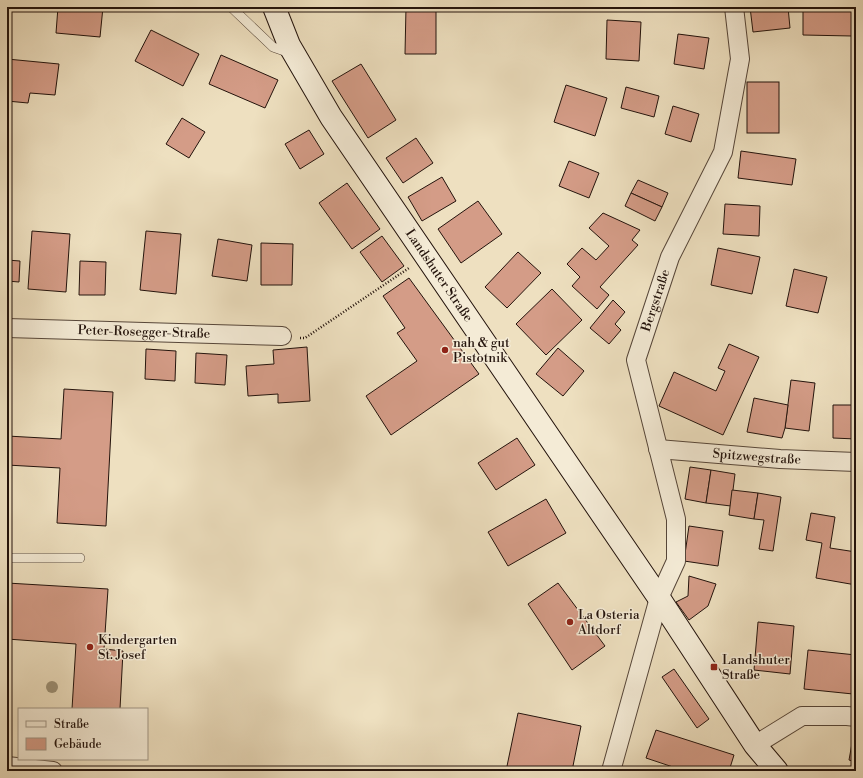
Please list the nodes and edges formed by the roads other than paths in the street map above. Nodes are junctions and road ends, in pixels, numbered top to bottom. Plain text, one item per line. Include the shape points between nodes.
1 (231, 7) edge
2 (274, 7) edge
3 (734, 7) edge
4 (295, 55) junction
5 (7, 328) edge
6 (282, 336) road end
7 (658, 449) junction
8 (856, 462) edge
9 (7, 558) edge
10 (80, 558) dead end
11 (659, 598) junction
12 (856, 718) edge
13 (756, 745) junction
14 (7, 766) edge
15 (53, 771) edge
16 (611, 771) edge
17 (777, 771) edge

1 - 4 lane via 273,47
2 - 4 street, Landshuter Straße
3 - 7 street, Bergstraße via 740,59 723,152 670,258 636,360
4 - 11 street, Landshuter Straße via 331,117
5 - 6 street, Peter-Rosegger-Straße
7 - 8 street, Spitzwegstraße
7 - 11 street, Bergstraße via 676,519 676,561
9 - 10 lane
11 - 13 street, Landshuter Straße
11 - 16 street, Bergstraße
12 - 13 street via 802,716
13 - 17 street, Landshuter Straße
14 - 15 street

